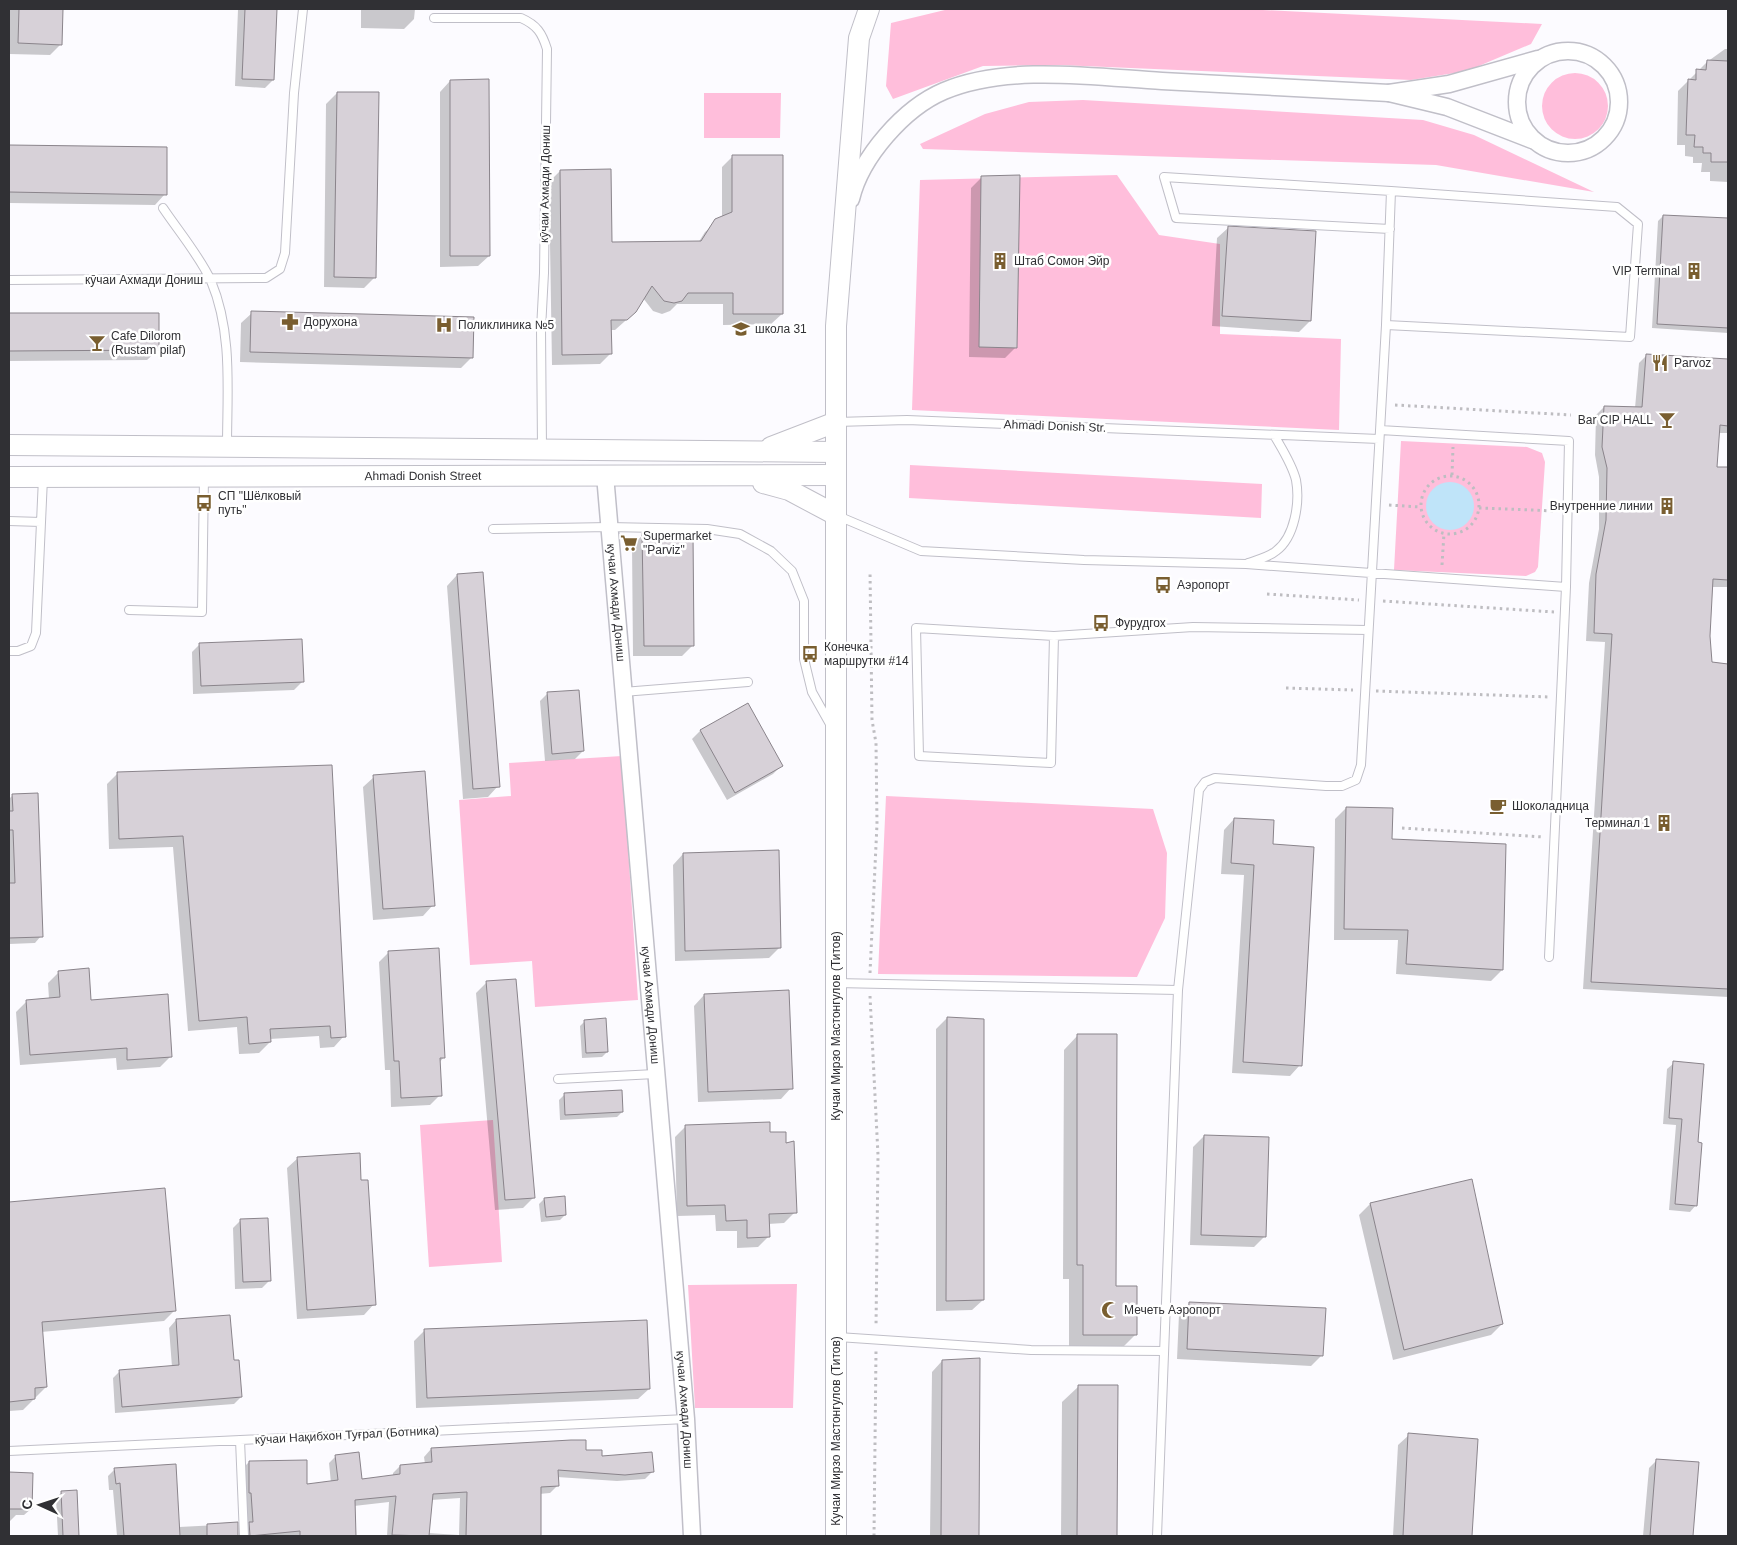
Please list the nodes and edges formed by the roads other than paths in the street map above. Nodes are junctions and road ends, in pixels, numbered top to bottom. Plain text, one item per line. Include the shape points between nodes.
1 (303, 9) edge
2 (870, 9) edge
3 (434, 18) dead end
4 (1541, 59) junction
5 (1389, 93) junction
6 (1535, 142) junction
7 (1391, 191) junction
8 (163, 208) dead end
9 (845, 223) junction
10 (1390, 229) junction
11 (9, 280) edge
12 (210, 280) junction
13 (1386, 325) junction
14 (836, 422) junction
15 (1380, 430) junction
16 (1274, 435) junction
17 (1379, 439) junction
18 (9, 445) edge
19 (227, 447) junction
20 (542, 449) junction
21 (836, 452) junction
22 (743, 453) junction
23 (604, 475) junction
24 (836, 475) junction
25 (204, 476) junction
26 (9, 477) edge
27 (741, 477) junction
28 (44, 478) junction
29 (836, 515) junction
30 (9, 521) edge
31 (42, 522) junction
32 (609, 527) junction
33 (493, 529) dead end
34 (1246, 564) junction
35 (1371, 572) junction
36 (1566, 587) junction
37 (129, 610) dead end
38 (1368, 630) junction
39 (1054, 636) junction
40 (9, 651) edge
41 (748, 682) dead end
42 (622, 692) junction
43 (836, 734) junction
44 (1548, 957) dead end
45 (836, 983) junction
46 (1178, 990) junction
47 (655, 1074) junction
48 (558, 1079) dead end
49 (836, 1337) junction
50 (1164, 1351) junction
51 (686, 1419) junction
52 (240, 1440) junction
53 (9, 1451) edge
54 (244, 1536) edge
55 (692, 1536) edge
56 (836, 1536) edge
57 (1157, 1536) edge

1 - 12 lane, кӯчаи Ахмади Дониш via 294,93 285,253 280,270 266,278
2 - 9 street, Кучаи Мирзо Мастонгулов (Титов) via 859,38
3 - 20 lane, кӯчаи Ахмади Дониш via 522,18 534,24 547,49
4 - 5 street via 1449,84
4 - 6 street via 1528,69 1520,83 1517,99 1522,123
4 - 6 street via 1571,51 1586,54 1600,62 1617,88 1619,104 1616,120 1608,134 1581,152 1549,150
5 - 6 street via 1447,106
5 - 9 street via 1063,75 994,78 969,83 944,91 922,104 872,153 854,186
7 - 10 lane
7 - 10 lane via 1164,176 1176,218
7 - 13 lane via 1617,207 1638,224 1630,337
8 - 12 lane
9 - 14 street, Кучаи Мирзо Мастонгулов (Титов) via 836,326
10 - 13 lane
11 - 12 lane, кӯчаи Ахмади Дониш
12 - 19 lane via 222,316 227,364
13 - 15 lane
14 - 16 lane, Ahmadi Donish Str. via 907,420
14 - 21 street, Кучаи Мирзо Мастонгулов (Титов)
14 - 22 street via 777,446
15 - 17 lane
15 - 36 lane via 1569,441
16 - 17 lane, Ahmadi Donish Str.
16 - 34 lane via 1296,481 1291,535 1276,552
17 - 35 lane
18 - 19 street
19 - 20 street
20 - 22 street
21 - 22 street
21 - 24 street, Кучаи Мирзо Мастонгулов (Титов)
23 - 25 street, Ahmadi Donish Street
23 - 27 street, Ahmadi Donish Street
23 - 32 street, кучаи Ахмади Дониш
24 - 27 street, Ahmadi Donish Street
24 - 29 street, Кучаи Мирзо Мастонгулов (Титов)
25 - 28 street, Ahmadi Donish Street
25 - 37 lane via 202,612
26 - 28 street, Ahmadi Donish Street
27 - 29 street via 790,490
28 - 31 lane
29 - 34 lane via 921,551
29 - 43 street, Кучаи Мирзо Мастонгулов (Титов)
30 - 31 lane
31 - 40 lane via 36,633 31,646
32 - 33 lane
32 - 42 street, кучаи Ахмади Дониш
32 - 43 lane via 707,529 740,534 771,551 792,571 804,601 804,659 812,692
34 - 35 lane
35 - 36 lane
35 - 38 lane
36 - 44 lane
38 - 39 lane via 1193,627
38 - 46 lane via 1361,765 1356,780 1342,786 1326,786 1215,778 1205,782 1199,790
39 - 39 lane via 916,628 919,756 1051,763
41 - 42 lane
42 - 47 street, кучаи Ахмади Дониш
43 - 45 street, Кучаи Мирзо Мастонгулов (Титов)
45 - 46 lane
45 - 49 street, Кучаи Мирзо Мастонгулов (Титов)
46 - 50 lane
47 - 48 lane
47 - 51 street, кучаи Ахмади Дониш
49 - 50 lane via 1031,1350
49 - 56 street, Кучаи Мирзо Мастонгулов (Титов)
50 - 57 lane
51 - 52 lane, кӯчаи Нақибхон Туғрал (Ботника)
51 - 55 street, кучаи Ахмади Дониш
52 - 53 lane, кӯчаи Нақибхон Туғрал (Ботника)
52 - 54 lane

